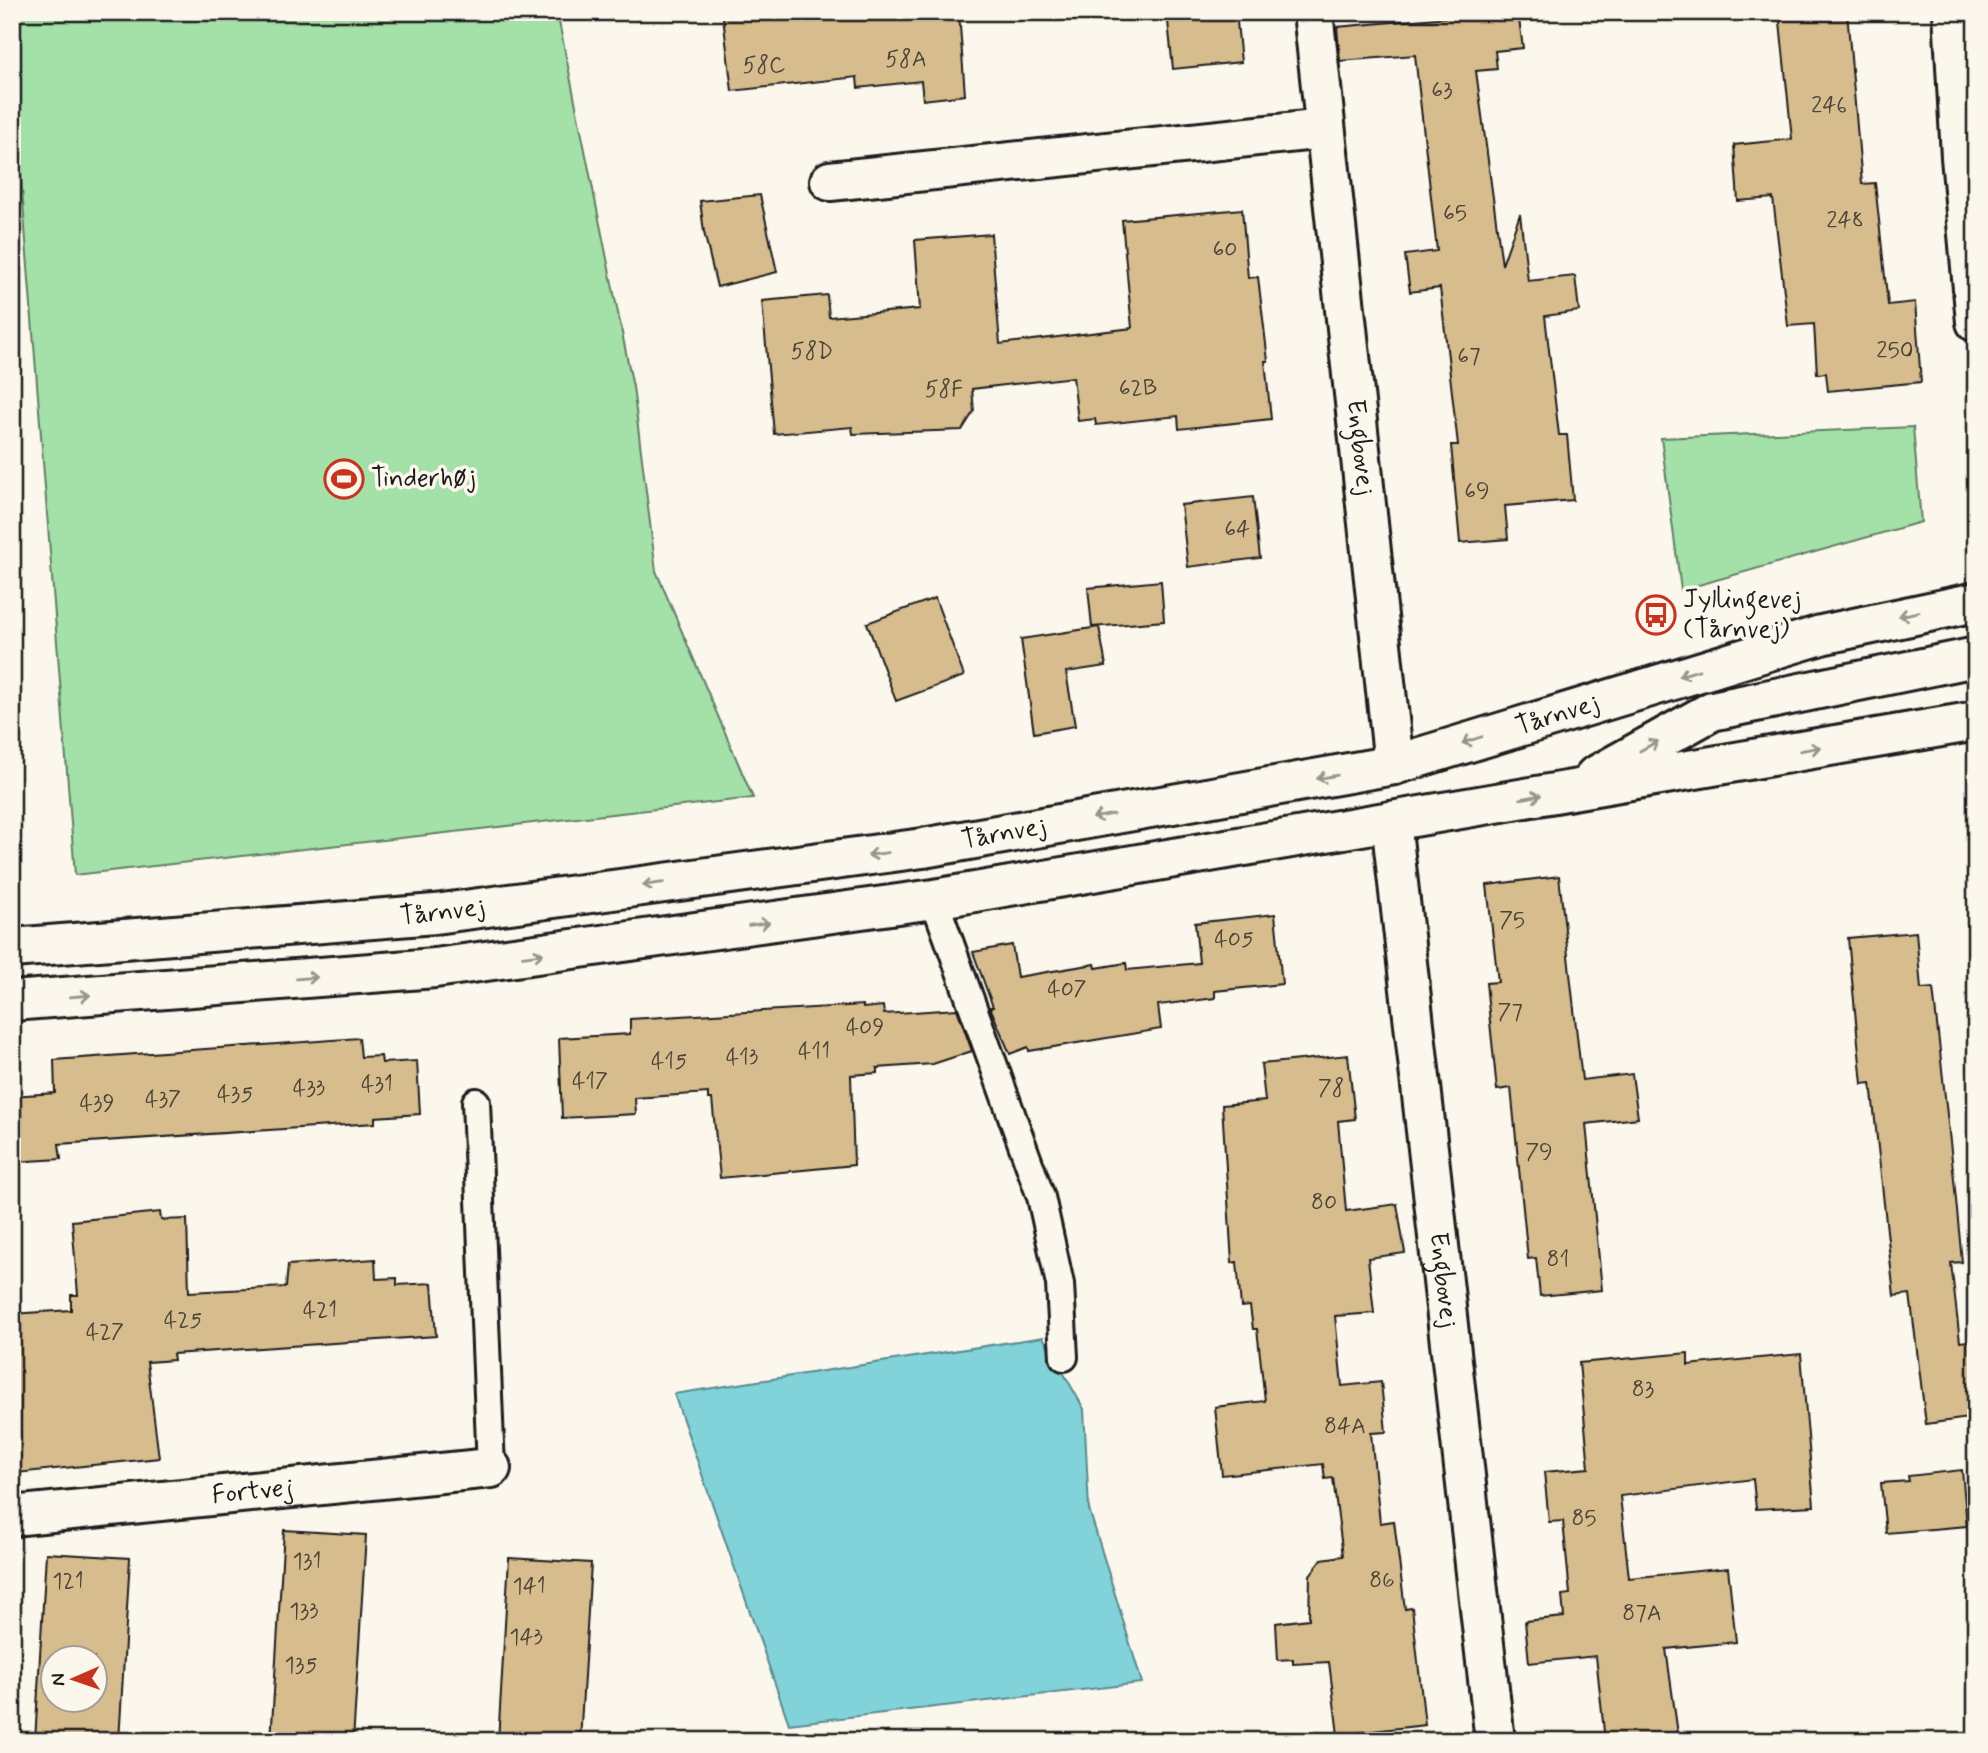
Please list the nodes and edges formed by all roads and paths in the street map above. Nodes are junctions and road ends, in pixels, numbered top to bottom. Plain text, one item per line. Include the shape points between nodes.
1 (1313, 12) edge
2 (1953, 12) edge
3 (1325, 129) junction
4 (830, 181) dead end
5 (1976, 322) edge
6 (1976, 602) edge
7 (1976, 657) edge
8 (1976, 721) edge
9 (1394, 765) junction
10 (1568, 791) junction
11 (1391, 821) junction
12 (934, 899) junction
13 (12, 948) edge
14 (12, 1001) edge
15 (476, 1102) dead end
16 (1065, 1357) dead end
17 (491, 1468) joint
18 (12, 1516) edge
19 (1495, 1741) edge

1 - 3 street, Engbovej
2 - 5 street
3 - 4 street
3 - 9 street, Engbovej
6 -> 9 street, Tårnvej via 1821,635
10 -> 7 street via 1712,711
10 -> 8 street, Tårnvej
9 -> 13 street, Tårnvej via 923,848 435,914
11 -> 10 street, Tårnvej
11 - 12 street, Tårnvej
11 - 19 street, Engbovej
14 -> 12 street, Tårnvej via 435,968
12 - 16 lane via 1041,1197 1060,1284
15 - 17 lane
17 - 18 street, Fortvej

